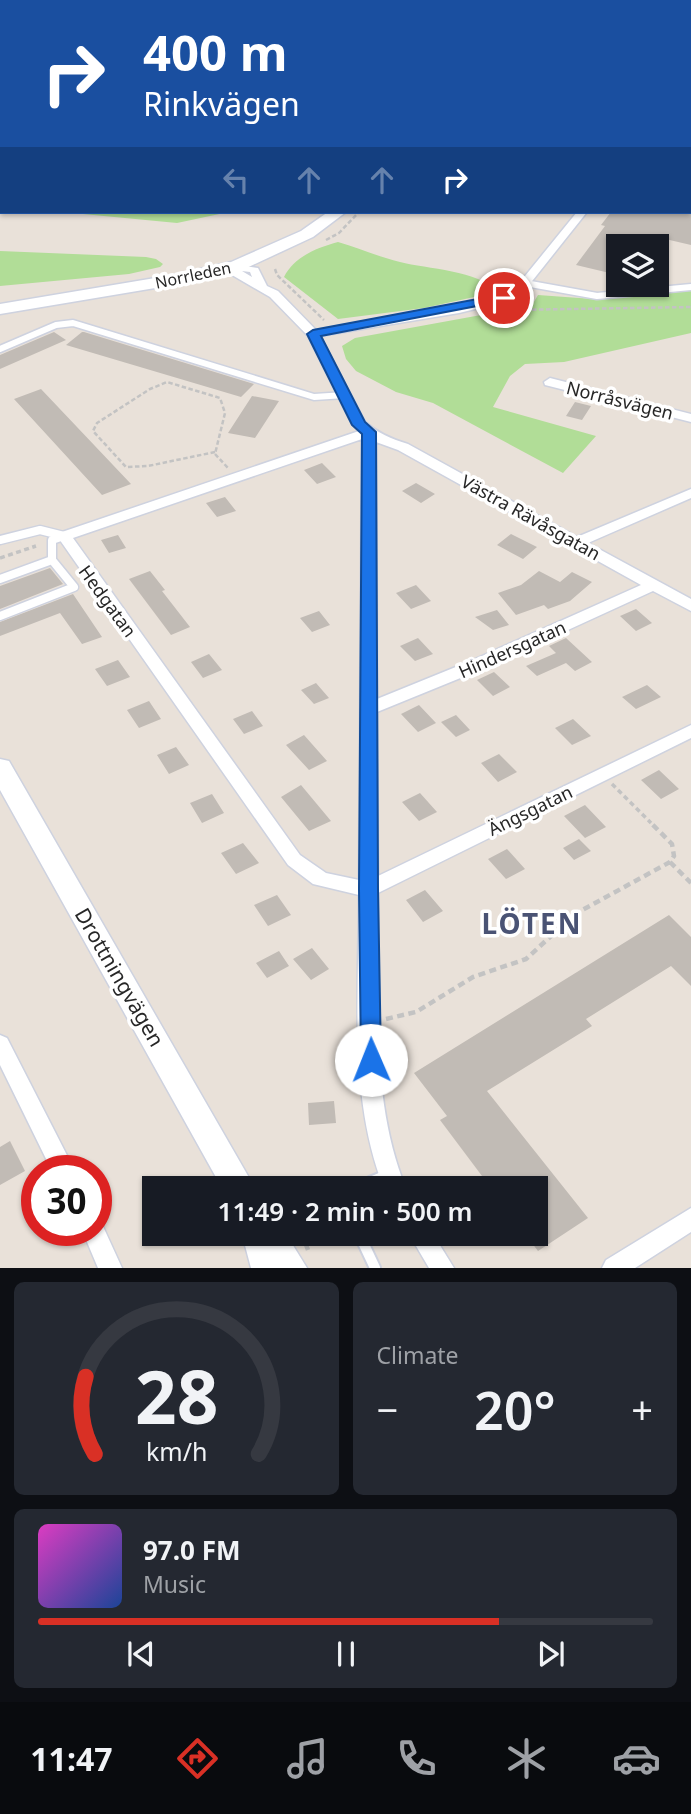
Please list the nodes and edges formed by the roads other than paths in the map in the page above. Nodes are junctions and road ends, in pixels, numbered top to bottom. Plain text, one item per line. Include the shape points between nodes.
1 (335, 214) edge
2 (580, 214) edge
3 (236, 266) junction
4 (525, 283) junction
5 (691, 287) edge
6 (35, 302) joint
7 (0, 307) edge
8 (313, 334) junction
9 (0, 349) edge
10 (550, 382) dead end
11 (345, 396) junction
12 (691, 418) edge
13 (369, 432) junction
14 (691, 493) edge
15 (58, 538) junction
16 (0, 540) edge
17 (578, 542) junction
18 (52, 560) junction
19 (0, 579) edge
20 (654, 585) junction
21 (691, 606) edge
22 (0, 616) edge
23 (369, 709) junction
24 (691, 731) edge
25 (0, 768) edge
26 (368, 889) junction
27 (0, 1044) edge
28 (56, 1155) edge
29 (232, 1176) edge
30 (390, 1176) edge
31 (691, 1219) edge
32 (100, 1246) edge
33 (262, 1246) edge
34 (274, 1246) edge
35 (365, 1246) edge
36 (428, 1246) edge
37 (110, 1268) edge
38 (268, 1268) edge
39 (290, 1268) edge
40 (375, 1268) edge
41 (442, 1268) edge
42 (615, 1268) edge

1 - 3 street, Norrleden via 307,234
2 - 4 street
3 - 6 main road, Norrleden
3 - 8 street via 236,273 262,285
4 - 5 lane via 597,296
4 - 8 street via 504,298 478,305
6 - 7 street, Norrleden
8 - 11 street
9 - 11 lane via 56,325 73,323 314,397
10 - 12 street, Norråsvägen
11 - 13 street via 359,425
13 - 15 street
13 - 17 street, Västra Rävåsgatan
13 - 23 street
14 - 17 street
15 - 16 lane via 57,532 36,531
15 - 18 lane
15 - 26 street, Hedgatan via 294,860 309,875
17 - 20 street, Västra Rävåsgatan
18 - 19 lane
18 - 22 lane via 74,587
20 - 21 street, Västra Rävåsgatan
20 - 23 street, Hindersgatan
23 - 26 street
24 - 26 street, Ängsgatan
25 - 29 main road, Drottningvägen
26 - 30 street via 377,1139
27 - 28 street
31 - 42 street
32 - 37 street
33 - 38 street
34 - 39 street
35 - 40 lane
36 - 41 street

